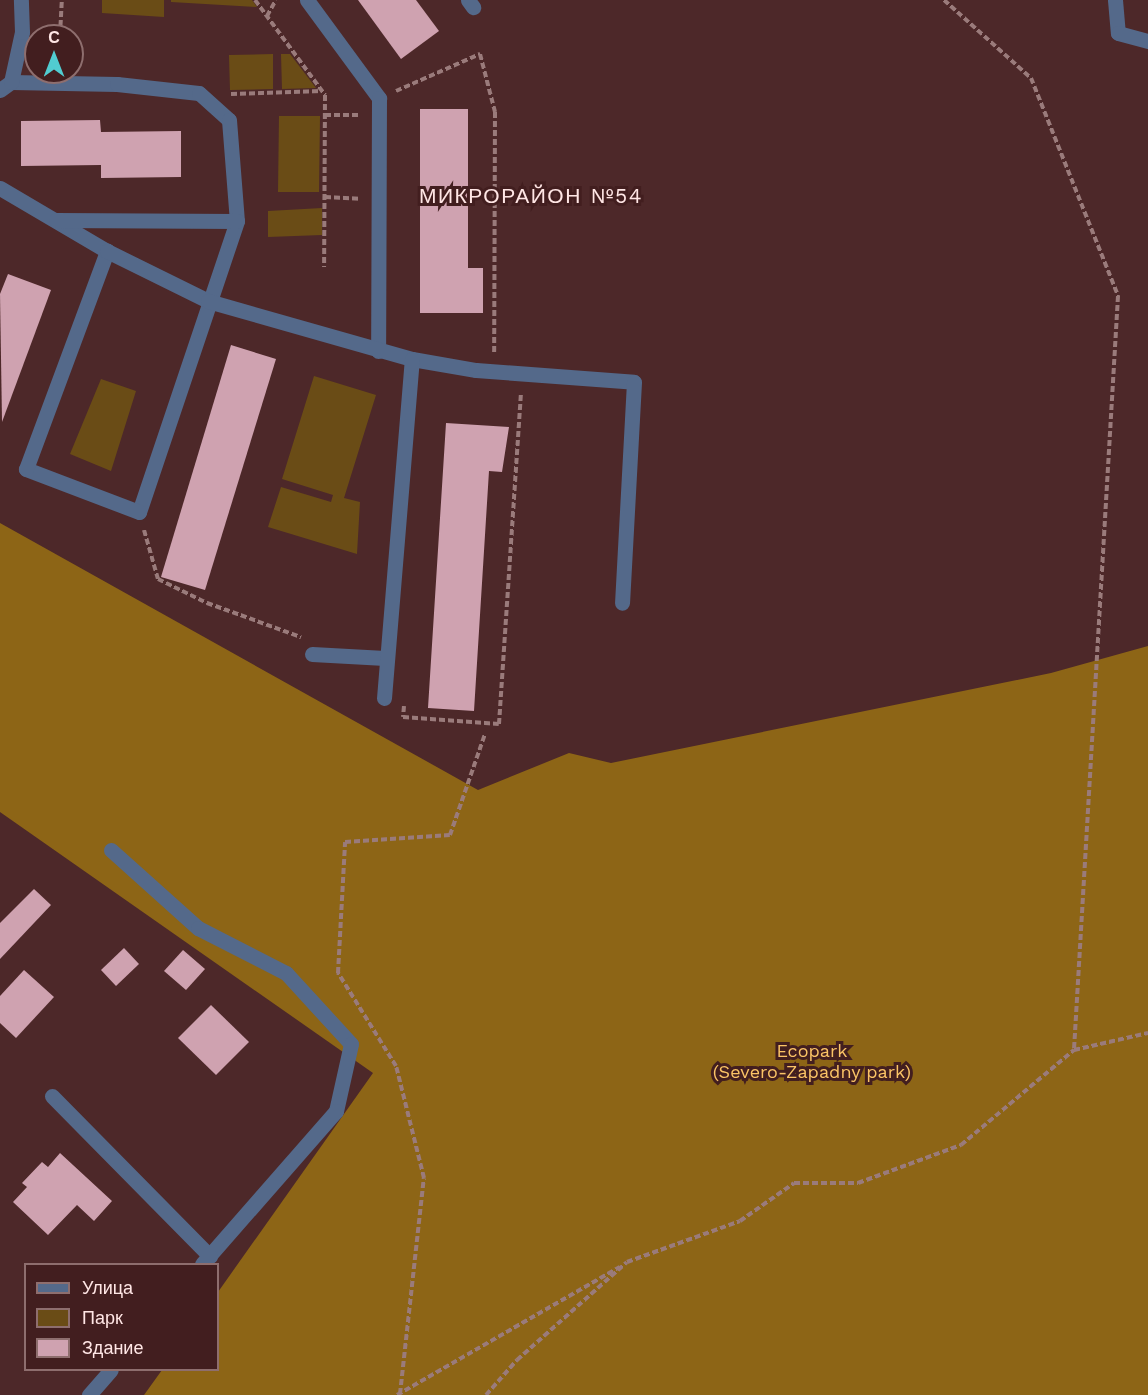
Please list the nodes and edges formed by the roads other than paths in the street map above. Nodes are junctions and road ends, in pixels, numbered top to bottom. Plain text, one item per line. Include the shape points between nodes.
1 (21, 0) edge
2 (307, 0) edge
3 (1115, 0) edge
4 (1148, 41) edge
5 (6, 86) edge
6 (0, 188) edge
7 (53, 220) junction
8 (237, 221) junction
9 (107, 251) junction
10 (208, 301) junction
11 (378, 351) junction
12 (412, 359) junction
13 (622, 603) dead end
14 (312, 654) road end
15 (386, 658) junction
16 (384, 698) dead end
17 (111, 850) dead end
18 (52, 1096) dead end
19 (206, 1260) edge
20 (110, 1371) edge
21 (89, 1395) edge

1 - 5 street via 22,32
2 - 11 street via 379,98
3 - 4 street via 1118,33
5 - 8 street via 117,84 199,93 229,120
6 - 7 street
7 - 8 street
7 - 9 street
8 - 10 street
9 - 10 street
9 - 10 street via 26,469 139,512
10 - 11 street
11 - 12 street
12 - 13 street via 522,374 634,382
12 - 15 street
14 - 15 street
15 - 16 street
17 - 19 street via 198,928 286,973 351,1044 336,1111
18 - 19 street
20 - 21 street

